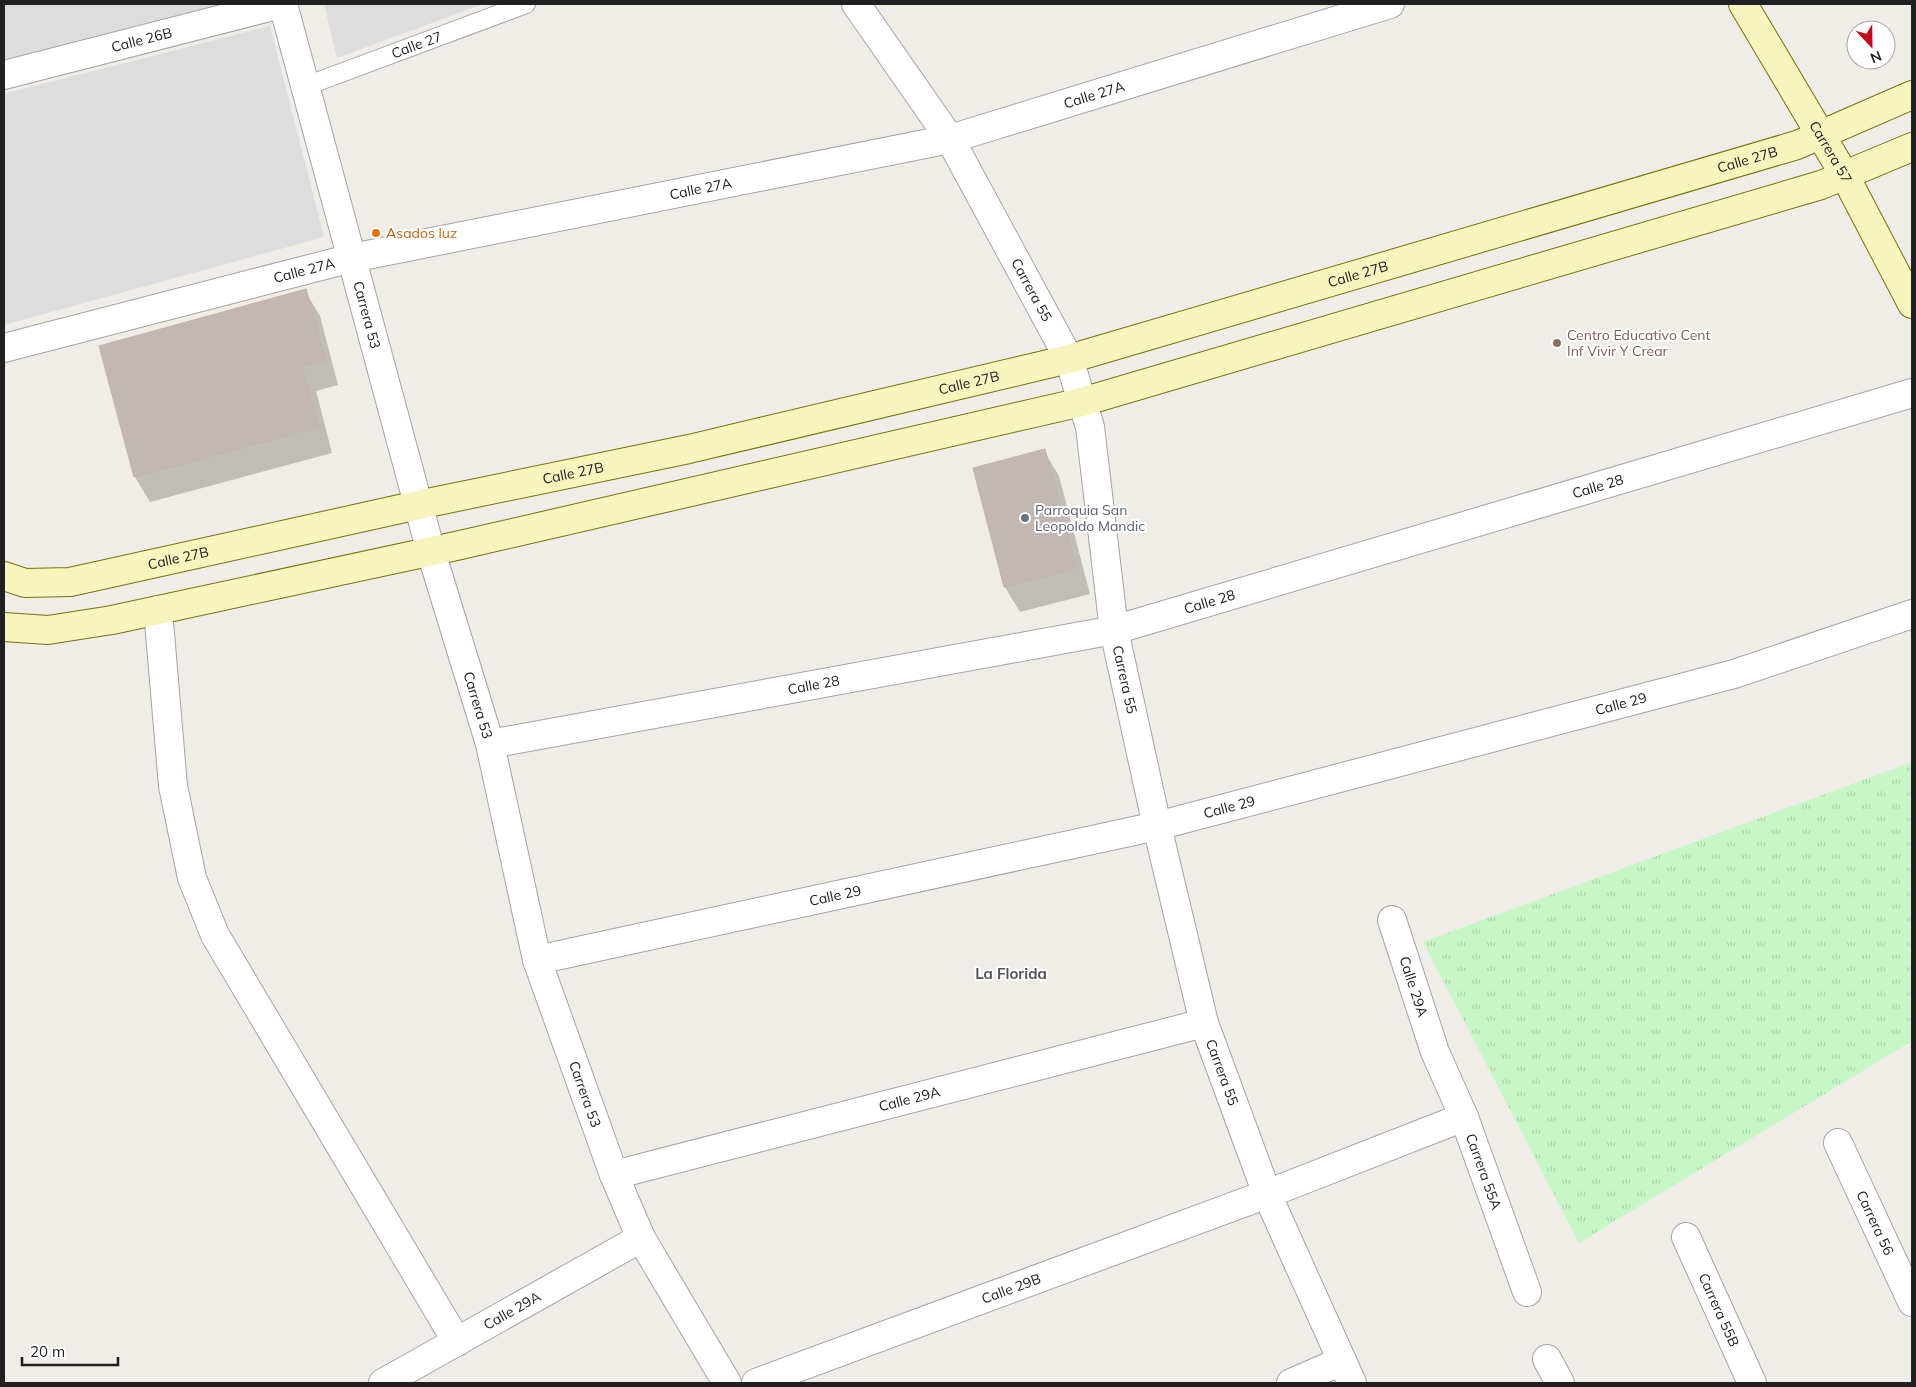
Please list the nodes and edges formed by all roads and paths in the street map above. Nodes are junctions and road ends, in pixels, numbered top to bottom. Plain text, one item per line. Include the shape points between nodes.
1 (282, 4) edge
2 (526, 4) edge
3 (856, 4) edge
4 (1390, 4) edge
5 (1743, 4) edge
6 (4, 75) edge
7 (306, 86) junction
8 (1912, 95) edge
9 (1820, 134) junction
10 (950, 139) junction
11 (1912, 147) edge
12 (1845, 176) junction
13 (352, 258) junction
14 (1912, 304) edge
15 (4, 348) edge
16 (1069, 359) junction
17 (1912, 393) edge
18 (1082, 402) junction
19 (418, 505) junction
20 (431, 552) junction
21 (4, 576) edge
22 (158, 610) junction
23 (1912, 614) edge
24 (4, 627) edge
25 (1114, 630) junction
26 (490, 744) junction
27 (1157, 826) junction
28 (1392, 920) dead end
29 (537, 960) junction
30 (1204, 1023) junction
31 (1434, 1052) joint
32 (1464, 1117) junction
33 (1838, 1143) dead end
34 (614, 1175) junction
35 (1268, 1194) junction
36 (1686, 1237) dead end
37 (641, 1238) junction
38 (1527, 1292) dead end
39 (1912, 1302) edge
40 (457, 1342) junction
41 (1547, 1359) dead end
42 (1348, 1372) edge
43 (383, 1383) edge
44 (727, 1383) edge
45 (756, 1383) edge
46 (1291, 1383) edge
47 (1560, 1383) edge
48 (1752, 1383) edge

1 - 6 street, Calle 26B
1 - 7 street, Carrera 53
2 - 7 lane, Calle 27
3 - 10 street, Carrera 55
4 - 10 street, Calle 27A
5 - 9 main road, Carrera 57
7 - 13 street, Carrera 53
8 - 9 main road, Calle 27B
9 - 12 main road, Carrera 57
9 - 16 main road, Calle 27B via 1787,148
10 - 13 street, Calle 27A
10 - 16 street, Carrera 55
11 - 12 main road
12 - 14 main road, Carrera 57
12 - 18 main road
13 - 15 street, Calle 27A
13 - 19 street, Carrera 53
16 - 18 street, Carrera 55
16 - 19 main road, Calle 27B via 689,449
17 - 25 street, Calle 28
18 - 20 main road
18 - 25 street, Carrera 55 via 1090,427
19 - 20 street, Carrera 53
19 - 21 main road, Calle 27B via 70,582 25,583
20 - 22 main road
20 - 26 street, Carrera 53
22 - 24 main road via 48,630
22 - 40 street via 173,786 192,878 215,935
23 - 27 street, Calle 29 via 1734,674
25 - 26 street, Calle 28
25 - 27 street, Carrera 55
26 - 29 street, Carrera 53
27 - 29 street, Calle 29
27 - 30 street, Carrera 55
28 - 31 street, Calle 29A
29 - 34 street, Carrera 53
30 - 34 street, Calle 29A
30 - 35 street, Carrera 55
31 - 32 street, Carrera 55A
32 - 35 street, Calle 29B
32 - 38 street, Carrera 55A
33 - 39 street, Carrera 56
34 - 37 street, Carrera 53
35 - 42 street, Carrera 55
35 - 45 street, Calle 29B
36 - 48 street, Carrera 55B
37 - 40 street, Calle 29A
37 - 44 street, Carrera 53
40 - 43 street, Calle 29A
41 - 47 street
42 - 46 street

